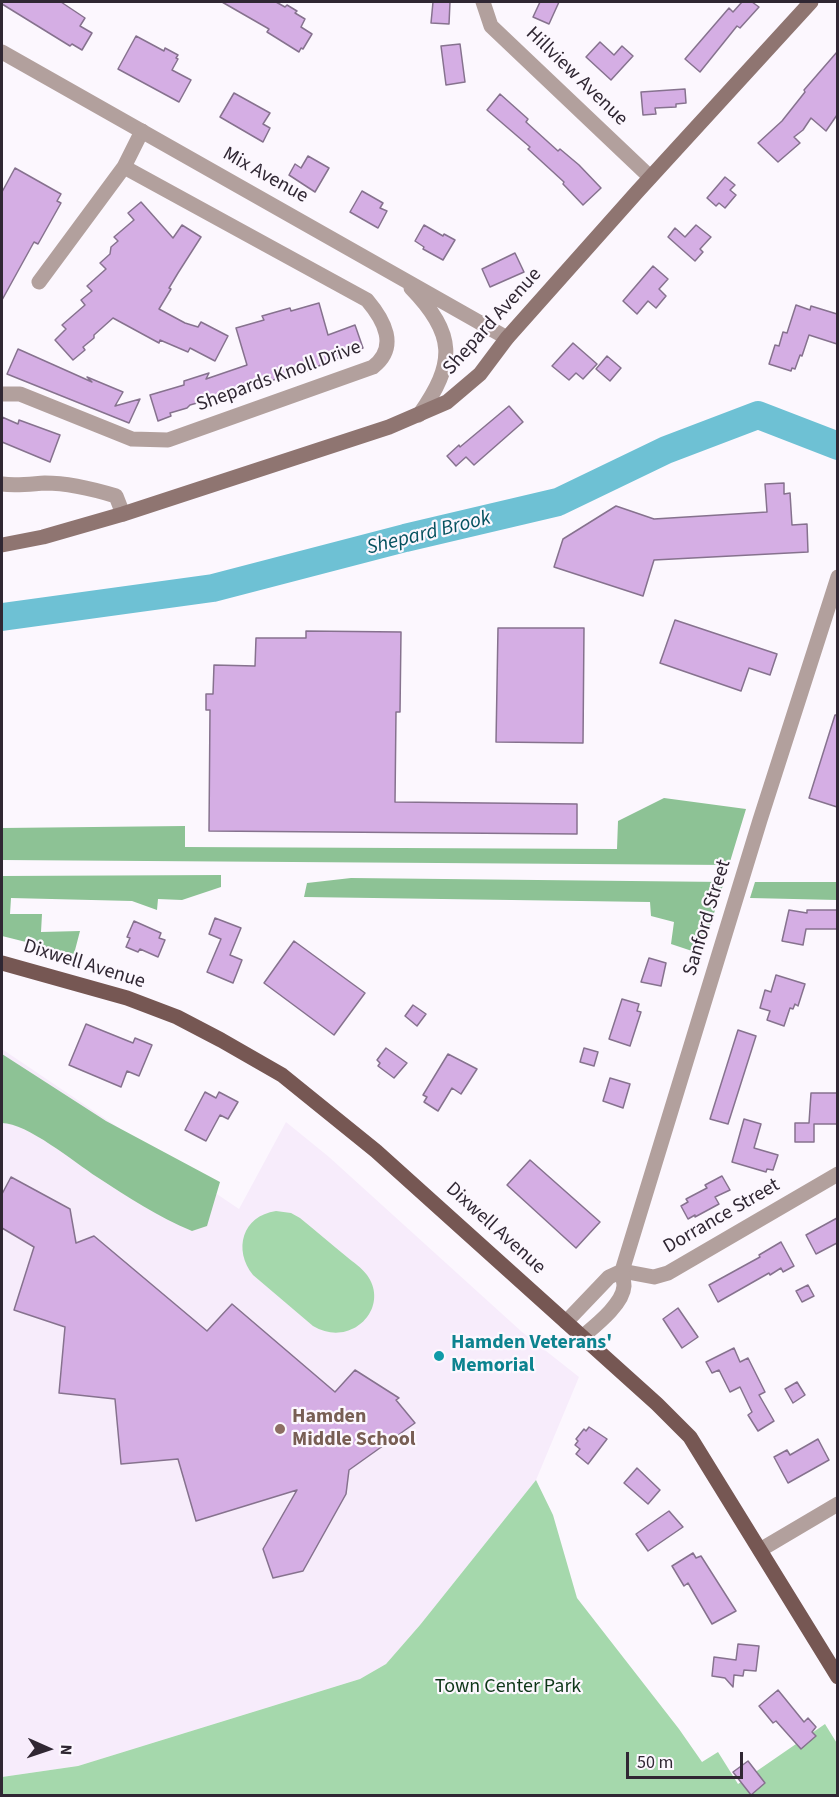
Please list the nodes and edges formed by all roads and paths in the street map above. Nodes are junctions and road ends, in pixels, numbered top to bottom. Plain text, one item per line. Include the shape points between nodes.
1 (483, 2) edge
2 (811, 2) edge
3 (2, 52) edge
4 (142, 132) junction
5 (124, 167) junction
6 (650, 177) junction
7 (396, 274) junction
8 (39, 282) dead end
9 (507, 338) junction
10 (2, 394) edge
11 (419, 415) junction
12 (2, 484) edge
13 (123, 514) junction
14 (2, 545) edge
15 (837, 577) edge
16 (2, 963) edge
17 (837, 1174) edge
18 (622, 1271) junction
19 (566, 1322) junction
20 (582, 1337) junction
21 (837, 1504) edge
22 (760, 1550) junction
23 (837, 1677) edge

1 - 6 street, Hillview Avenue via 491,26
2 - 6 main road, Shepard Avenue
3 - 4 street, Mix Avenue
4 - 5 street
4 - 7 street, Mix Avenue
5 - 8 street
5 - 10 street, Shepards Knoll Drive via 367,300 387,333 381,361 168,440 132,439 20,394
6 - 9 main road, Shepard Avenue
7 - 9 street, Mix Avenue
7 - 11 street via 426,304 441,326 446,344 445,364 436,392
9 - 11 main road, Shepard Avenue via 462,391
11 - 13 main road, Shepard Avenue
12 - 13 street via 46,483 97,490 116,496
13 - 14 main road, Shepard Avenue
15 - 18 street, Sanford Street
16 - 19 main road, Dixwell Avenue via 126,998 167,1014 282,1075 376,1151
17 - 18 street, Dorrance Street via 668,1273 654,1276
18 - 19 street via 609,1277
18 - 20 street, Sanford Street via 621,1295
19 - 20 main road, Dixwell Avenue
20 - 22 main road, Dixwell Avenue via 690,1437
21 - 22 street
22 - 23 main road, Dixwell Avenue

